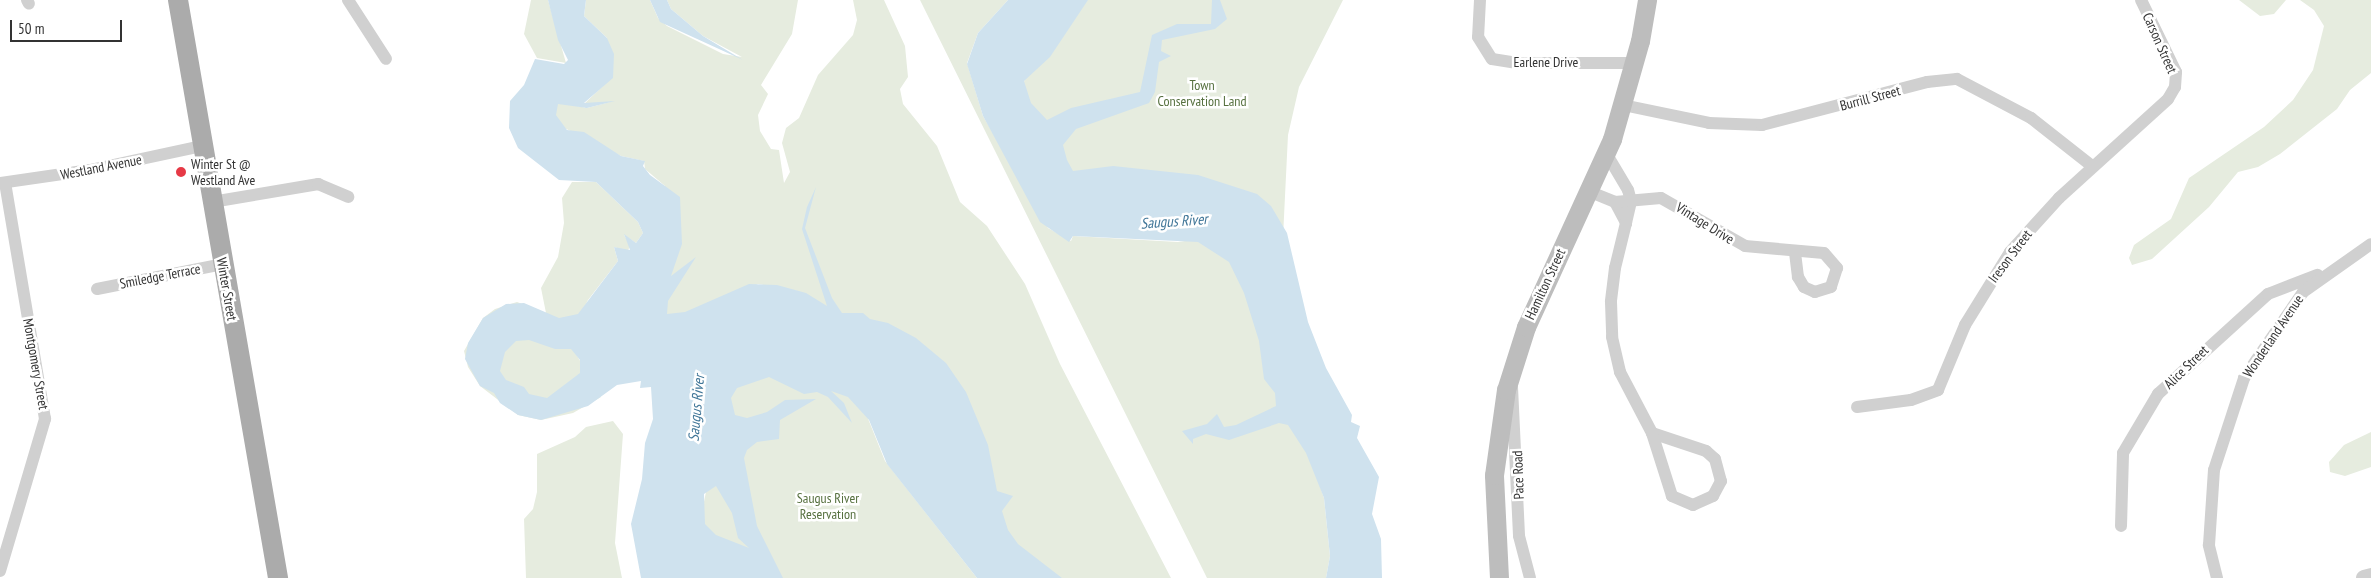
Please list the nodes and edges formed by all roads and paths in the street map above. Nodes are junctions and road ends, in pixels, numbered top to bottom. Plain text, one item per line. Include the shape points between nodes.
1 (178, 0) edge
2 (348, 0) edge
3 (1480, 0) edge
4 (1647, 0) edge
5 (2141, 0) edge
6 (386, 59) dead end
7 (1634, 63) junction
8 (2174, 87) joint
9 (1623, 105) junction
10 (202, 146) junction
11 (1606, 153) junction
12 (2092, 166) junction
13 (2, 183) edge
14 (1588, 190) junction
15 (348, 197) dead end
16 (1631, 201) junction
17 (212, 202) junction
18 (1615, 202) junction
19 (1626, 223) junction
20 (2371, 244) edge
21 (1795, 252) dead end
22 (223, 264) junction
23 (2333, 268) junction
24 (97, 289) dead end
25 (1510, 371) junction
26 (1857, 408) dead end
27 (1652, 433) junction
28 (2121, 526) dead end
29 (0, 571) edge
30 (2371, 576) edge
31 (278, 578) edge
32 (1499, 578) edge
33 (1530, 578) edge
34 (2217, 578) edge
35 (2364, 578) edge

1 - 10 main road, Winter Street
2 - 6 street
3 - 7 street, Earlene Drive via 1478,37 1492,59 1516,64
4 - 7 main road, Hamilton Street
5 - 8 street, Carson Street via 2174,65
7 - 9 main road, Hamilton Street
8 - 12 street, Ireson Street via 2164,102
9 - 11 main road, Hamilton Street
9 - 12 street, Burrill Street via 1710,123 1762,125 1927,82 1957,79 2031,118
10 - 13 street, Westland Avenue via 90,170
10 - 17 main road, Winter Street
11 - 14 main road, Hamilton Street
11 - 16 street via 1624,180
12 - 26 street, Ireson Street via 2028,232 1992,278 1965,325 1938,390 1911,400
13 - 29 street, Montgomery Street via 45,419
14 - 18 street
14 - 25 main road, Hamilton Street via 1526,327
15 - 17 street via 318,184
16 - 18 street, Vintage Drive
16 - 19 street
16 - 21 street, Vintage Drive via 1653,197 1669,200 1735,242 1757,249
17 - 22 main road, Winter Street
18 - 19 street
19 - 27 street via 1613,279 1612,337 1623,382
20 - 23 street, Wonderland Avenue
22 - 24 street, Smiledge Terrace
22 - 31 main road, Winter Street
23 - 28 street, Alice Street via 2268,294 2158,394 2123,453
23 - 34 street, Wonderland Avenue via 2303,292 2241,387 2214,470 2209,545
25 - 32 main road, Hamilton Street via 1494,476
25 - 33 street, Pace Road via 1519,536
27 - 27 street via 1672,496 1692,505 1713,496 1721,480 1715,458 1706,451
30 - 35 street

